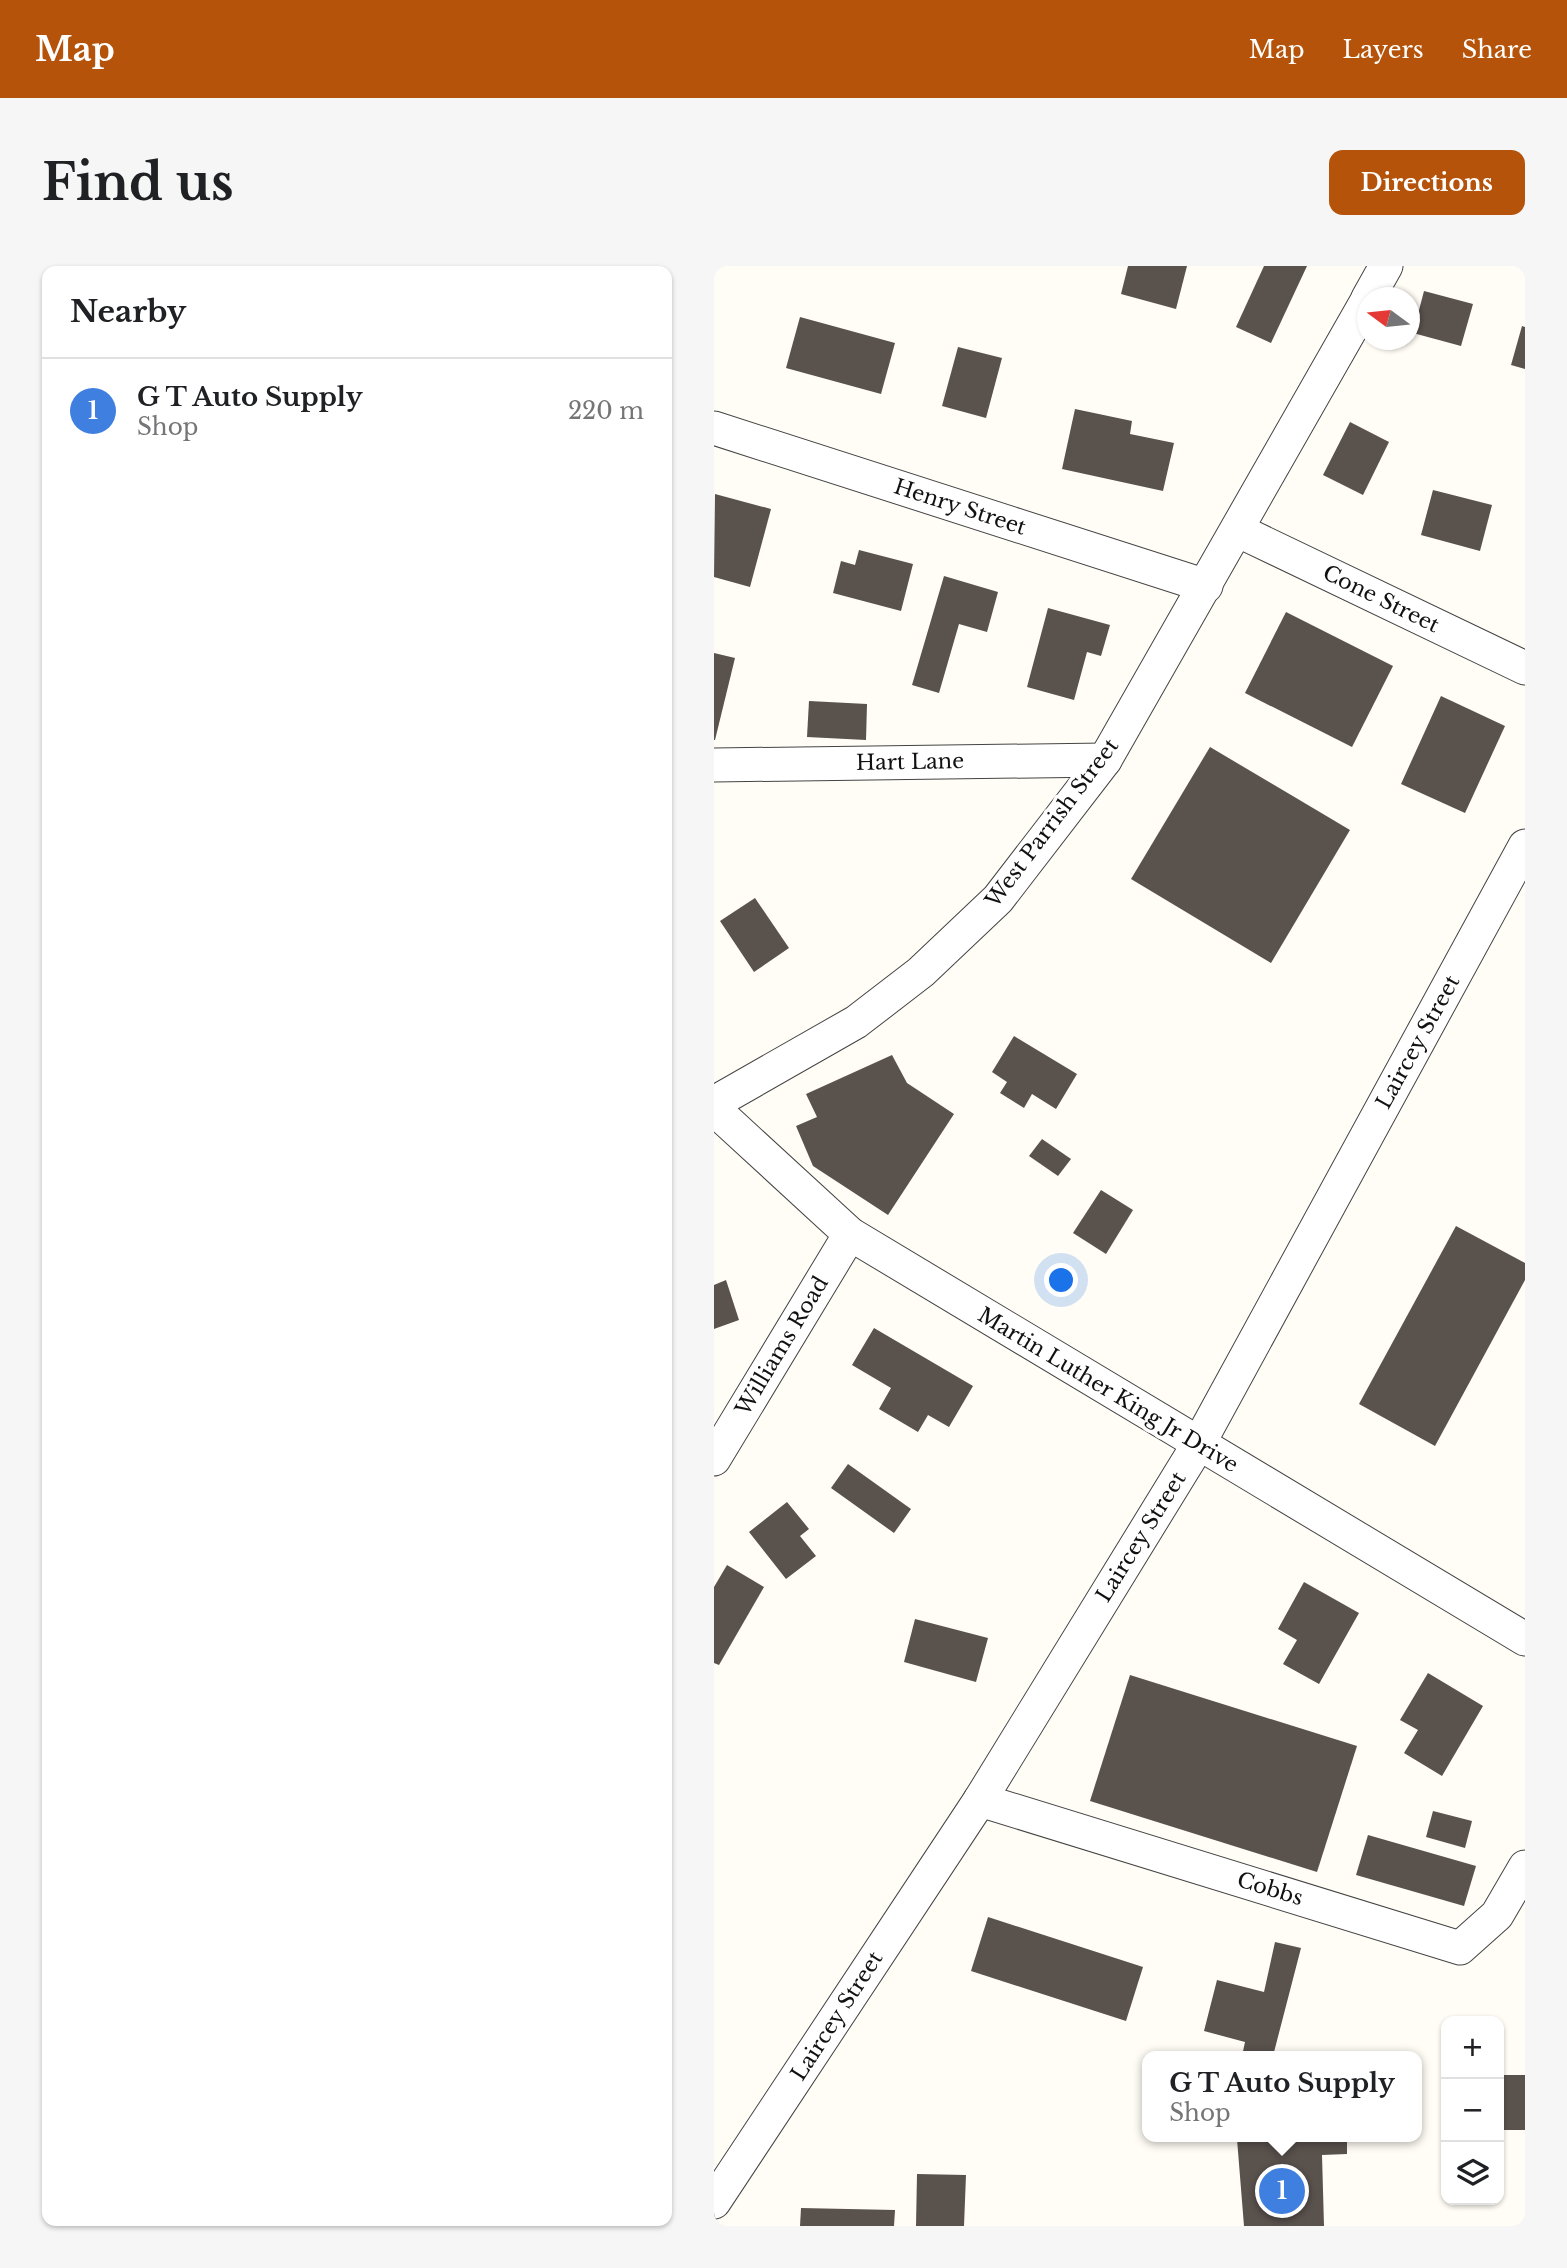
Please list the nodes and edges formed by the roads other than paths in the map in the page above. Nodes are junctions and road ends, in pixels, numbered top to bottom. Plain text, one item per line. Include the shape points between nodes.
1 (1386, 266) edge
2 (1374, 287) edge
3 (1357, 317) edge
4 (714, 428) edge
5 (1237, 530) junction
6 (1206, 586) junction
7 (1525, 668) edge
8 (1105, 760) junction
9 (714, 765) edge
10 (1525, 846) edge
11 (714, 1103) edge
12 (714, 1109) edge
13 (850, 1234) junction
14 (1198, 1445) junction
15 (714, 1459) edge
16 (1525, 1639) edge
17 (980, 1800) junction
18 (1525, 1867) edge
19 (714, 2202) edge

1 - 2 street, West Parrish Street
3 - 5 street, West Parrish Street
4 - 6 street, Henry Street
5 - 6 street, West Parrish Street
5 - 7 street, Cone Street
6 - 8 street, West Parrish Street
8 - 9 street, Hart Lane
8 - 11 street, West Parrish Street via 998,899 921,972 856,1022
10 - 14 street, Laircey Street
12 - 13 street, Martin Luther King Jr Drive
13 - 14 street, Martin Luther King Jr Drive
13 - 15 street, Williams Road
14 - 16 street, Martin Luther King Jr Drive
14 - 17 street, Laircey Street
17 - 18 street, Cobbs via 1461,1948 1497,1915
17 - 19 street, Laircey Street

